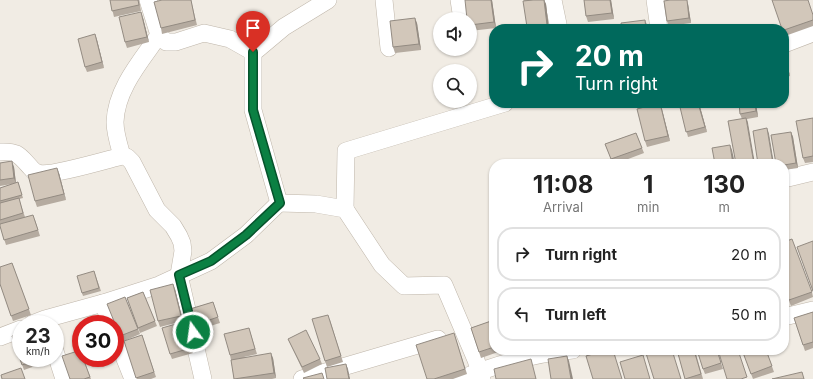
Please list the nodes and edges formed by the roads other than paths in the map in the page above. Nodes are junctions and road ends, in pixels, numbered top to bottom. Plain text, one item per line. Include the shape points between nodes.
1 (148, 0) edge
2 (328, 0) edge
3 (384, 0) edge
4 (459, 0) edge
5 (553, 0) edge
6 (655, 0) edge
7 (461, 12) edge
8 (558, 24) edge
9 (658, 24) edge
10 (813, 33) edge
11 (159, 35) junction
12 (789, 42) edge
13 (389, 48) dead end
14 (253, 52) junction
15 (489, 108) edge
16 (0, 152) edge
17 (122, 156) junction
18 (813, 172) edge
19 (789, 178) edge
20 (280, 203) junction
21 (345, 209) junction
22 (179, 275) junction
23 (103, 303) junction
24 (813, 310) edge
25 (64, 315) edge
26 (108, 315) edge
27 (789, 316) edge
28 (463, 331) junction
29 (12, 332) edge
30 (0, 337) edge
31 (543, 355) edge
32 (124, 356) edge
33 (60, 367) edge
34 (481, 375) edge
35 (64, 379) edge
36 (133, 379) edge
37 (203, 379) edge
38 (302, 379) edge
39 (460, 379) edge

1 - 11 street
2 - 14 street via 284,27
3 - 13 street
4 - 7 street
5 - 8 street
6 - 9 street
10 - 12 street
11 - 14 street via 166,42 176,42 204,33 230,39
11 - 17 street via 127,83 118,106 115,123
14 - 20 street via 253,110
15 - 21 street via 346,151
16 - 17 street via 12,151 35,173 42,174
17 - 22 street via 132,162 157,210 180,236 183,251
18 - 19 street
20 - 21 street via 316,204
20 - 22 street via 246,235 211,261
21 - 28 street via 382,265 404,286 444,285
22 - 23 street via 159,285
22 - 37 street
23 - 25 street
23 - 26 street
24 - 27 street
28 - 34 street
28 - 38 street
29 - 30 street
31 - 34 street
32 - 36 street
33 - 35 street
34 - 39 street

